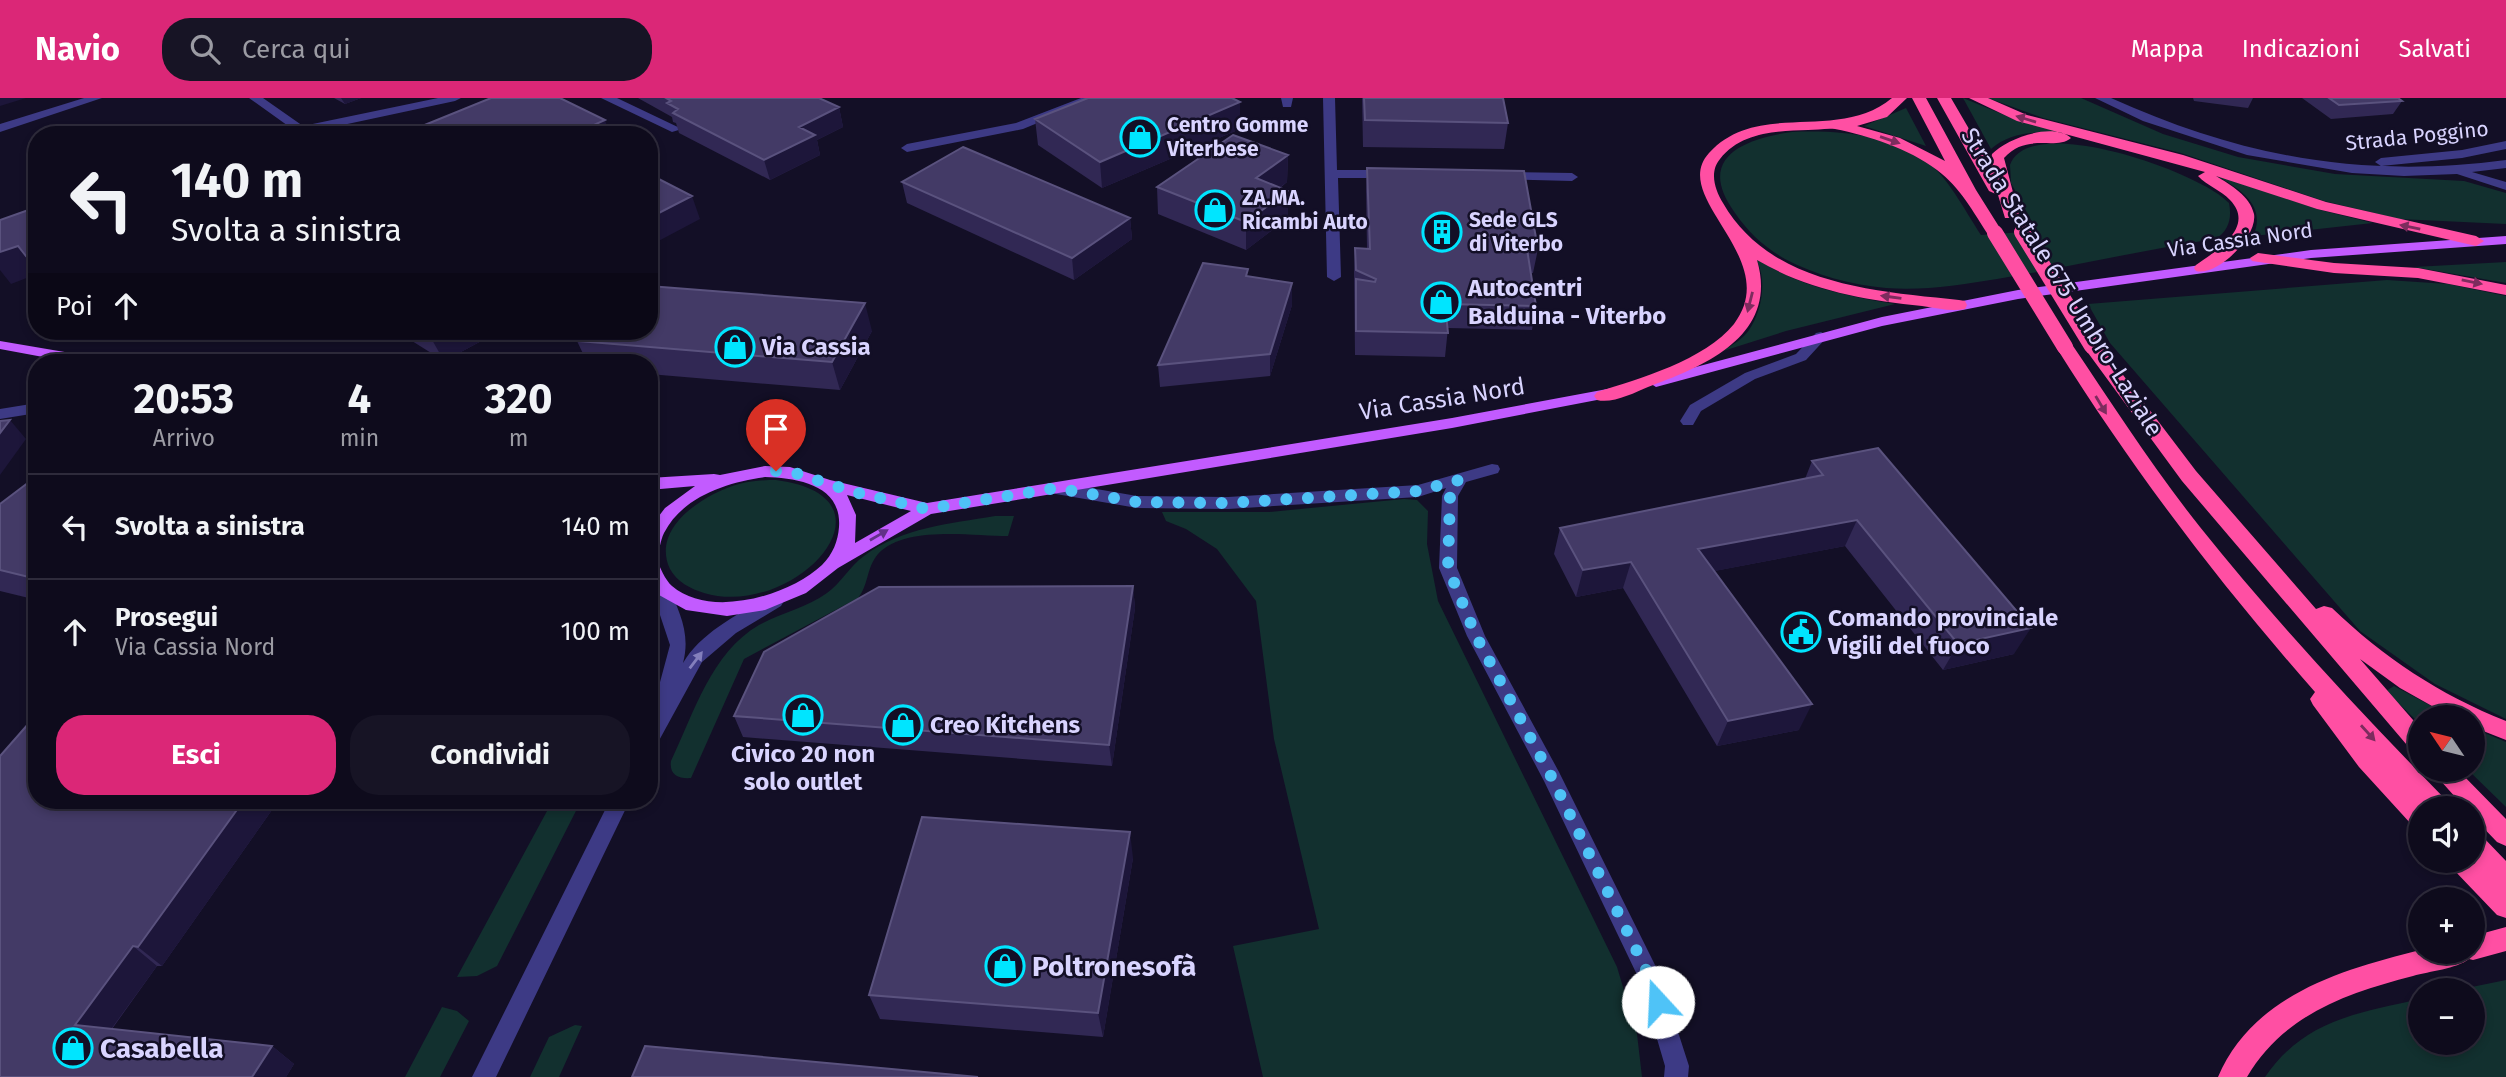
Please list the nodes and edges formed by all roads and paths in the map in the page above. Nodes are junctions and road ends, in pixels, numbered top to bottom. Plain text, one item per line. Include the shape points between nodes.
1 (96, 98) edge
2 (255, 98) edge
3 (455, 98) edge
4 (607, 98) edge
5 (1092, 98) edge
6 (1329, 98) edge
7 (1900, 98) edge
8 (1919, 98) edge
9 (1944, 98) edge
10 (1976, 98) edge
11 (2101, 98) edge
12 (1824, 125) junction
13 (295, 126) edge
14 (330, 126) edge
15 (0, 128) edge
16 (676, 129) edge
17 (2506, 145) edge
18 (907, 148) dead end
19 (2506, 164) edge
20 (2332, 165) junction
21 (2455, 171) junction
22 (1332, 174) junction
23 (1398, 174) edge
24 (1492, 176) edge
25 (1572, 177) dead end
26 (2506, 186) edge
27 (1968, 190) junction
28 (2011, 215) junction
29 (1739, 237) junction
30 (2506, 240) edge
31 (2476, 241) junction
32 (2258, 258) junction
33 (2202, 268) junction
34 (1334, 277) dead end
35 (2506, 290) edge
36 (1959, 305) junction
37 (1821, 336) junction
38 (0, 345) edge
39 (50, 354) edge
40 (1603, 396) junction
41 (28, 409) edge
42 (0, 414) edge
43 (1688, 421) dead end
44 (1492, 469) dead end
45 (2189, 476) junction
46 (735, 477) junction
47 (1459, 480) junction
48 (658, 483) edge
49 (827, 485) junction
50 (1056, 488) junction
51 (927, 509) junction
52 (658, 534) edge
53 (832, 564) junction
54 (658, 581) edge
55 (659, 585) junction
56 (2242, 594) junction
57 (779, 598) junction
58 (660, 718) junction
59 (658, 722) edge
60 (2408, 730) edge
61 (2506, 731) edge
62 (2455, 782) edge
63 (2427, 796) edge
64 (2408, 804) edge
65 (616, 809) edge
66 (2503, 832) edge
67 (2485, 856) edge
68 (2473, 873) edge
69 (2506, 878) edge
70 (2506, 907) edge
71 (2506, 939) edge
72 (2485, 945) edge
73 (2417, 964) edge
74 (484, 1077) edge
75 (1676, 1077) edge
76 (2232, 1077) edge

1 - 15 street
2 - 13 street
3 - 14 street
4 - 16 street
5 - 18 street via 1019,126
6 - 22 street
7 - 12 highway via 1872,117
8 - 27 highway, Strada Statale 675 Umbro-Laziale
9 - 28 highway, Strada Statale 675 Umbro-Laziale
31 -> 10 highway via 2322,206 2178,158 2022,118
11 - 20 street, Strada Poggino via 2201,139
12 -> 27 highway via 1907,146 1937,161
12 - 29 highway via 1754,132 1713,157 1706,184
17 - 20 street, Strada Poggino via 2416,160
19 - 21 street, Strada Poggino
20 - 21 street, Strada Poggino via 2402,173
21 - 26 street
22 - 23 street
22 - 34 street
24 - 25 street
27 -> 56 highway, Strada Statale 675 Umbro-Laziale, bridge via 2108,418
28 - 33 highway via 1997,165 1997,157 2008,145 2055,137 2122,149 2206,176 2245,204 2242,236
28 - 45 highway, Strada Statale 675 Umbro-Laziale, bridge via 2092,346
36 -> 29 highway via 1826,285 1775,264
29 -> 40 highway via 1751,264 1753,291 1740,328 1682,367
30 - 31 main road, Via Cassia Nord
31 - 32 main road, Via Cassia Nord
32 - 33 main road, Via Cassia Nord
32 -> 35 highway via 2406,271
33 - 36 main road, Via Cassia Nord
36 - 37 main road, Via Cassia Nord
37 - 40 main road, Via Cassia Nord
37 - 43 street via 1801,357 1750,376 1695,408
38 - 39 main road
40 - 50 main road, Via Cassia Nord
41 - 42 street
44 - 47 street
45 - 60 highway, Strada Statale 675 Umbro-Laziale
45 - 61 highway via 2358,647 2452,708
46 - 48 main road
46 - 49 main road via 795,473
46 - 52 main road via 680,504 666,517
47 - 50 street via 1418,491 1228,503 1137,502
47 - 75 street via 1450,496 1448,568 1476,636 1651,980 1677,1066
49 - 51 main road, Via Cassia Nord
49 - 53 main road via 846,506 850,519 845,546
50 - 51 main road, Via Cassia Nord
53 -> 51 main road, Via Cassia Nord
53 - 57 main road via 810,583
54 - 55 main road
55 - 57 main road via 687,603 706,608 748,607
55 - 58 street via 679,645
56 -> 63 highway, Strada Statale 675 Umbro-Laziale
56 - 64 highway via 2367,760
58 -> 57 street via 696,657 730,628
58 - 59 street
62 - 66 highway
65 - 74 street
67 - 69 highway
68 - 70 highway
71 - 72 highway
73 - 76 highway via 2339,986 2301,1004 2253,1042

